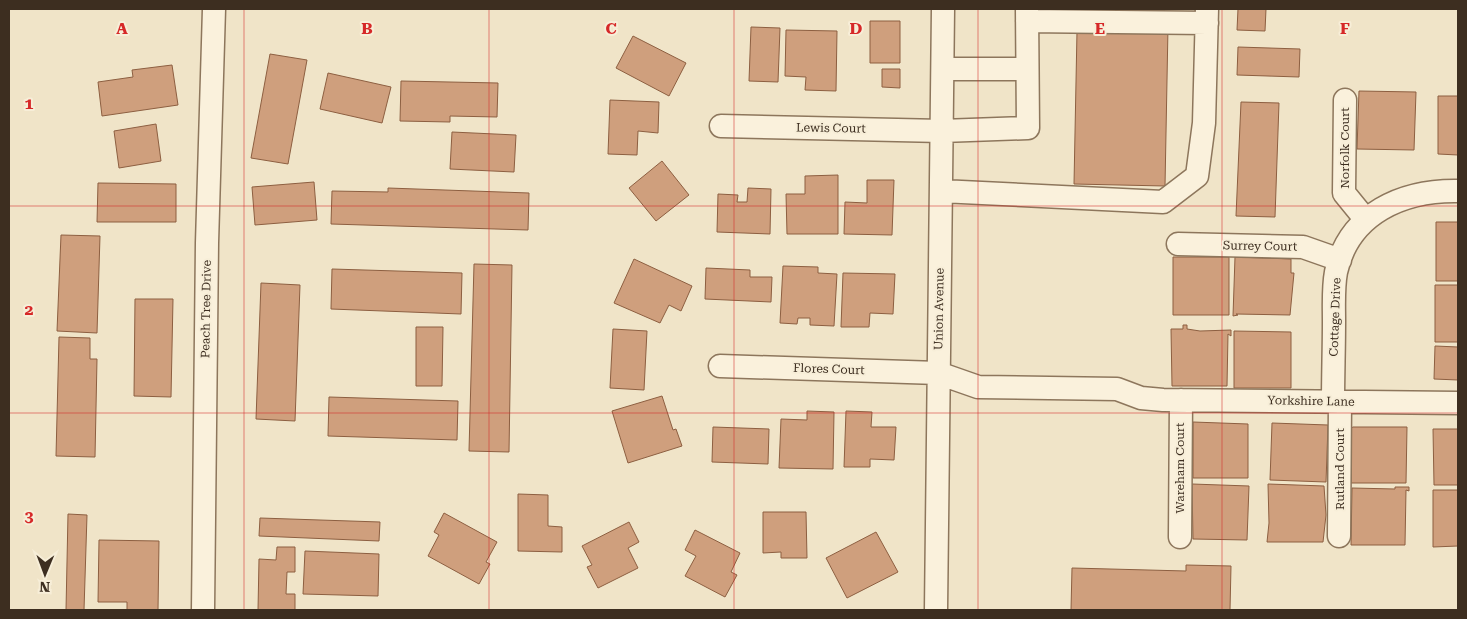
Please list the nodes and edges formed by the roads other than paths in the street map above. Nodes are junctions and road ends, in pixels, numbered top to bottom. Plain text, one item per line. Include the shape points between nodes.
1 (214, 9) edge
2 (943, 9) edge
3 (1027, 15) edge
4 (1207, 16) edge
5 (942, 69) junction
6 (1027, 69) junction
7 (1345, 100) dead end
8 (721, 126) dead end
9 (942, 131) junction
10 (941, 191) junction
11 (1458, 191) edge
12 (1366, 220) junction
13 (1178, 244) dead end
14 (1340, 260) junction
15 (720, 366) dead end
16 (938, 373) junction
17 (1172, 400) junction
18 (1337, 402) junction
19 (1458, 403) edge
20 (1339, 536) dead end
21 (1180, 537) dead end
22 (203, 610) edge
23 (936, 610) edge

1 - 22 street, Peach Tree Drive via 207,253
2 - 5 street, Union Avenue
3 - 4 street
3 - 6 street
4 - 10 street via 1204,123 1197,176 1163,202
5 - 6 street
5 - 9 street, Union Avenue
6 - 9 street, Lewis Court via 1028,128
7 - 12 street, Norfolk Court via 1344,193
8 - 9 street, Lewis Court
9 - 10 street, Union Avenue
10 - 16 street, Union Avenue
11 - 12 street, Cottage Drive via 1419,194 1396,200
12 - 14 street, Cottage Drive via 1355,230
13 - 14 street, Surrey Court via 1303,247
14 - 18 street, Cottage Drive via 1334,286
15 - 16 street, Flores Court
16 - 17 street, Flores Court via 978,387 1117,389 1141,398
16 - 23 street, Union Avenue
17 - 18 street, Yorkshire Lane
17 - 21 street, Wareham Court
18 - 19 street, Yorkshire Lane
18 - 20 street, Rutland Court

